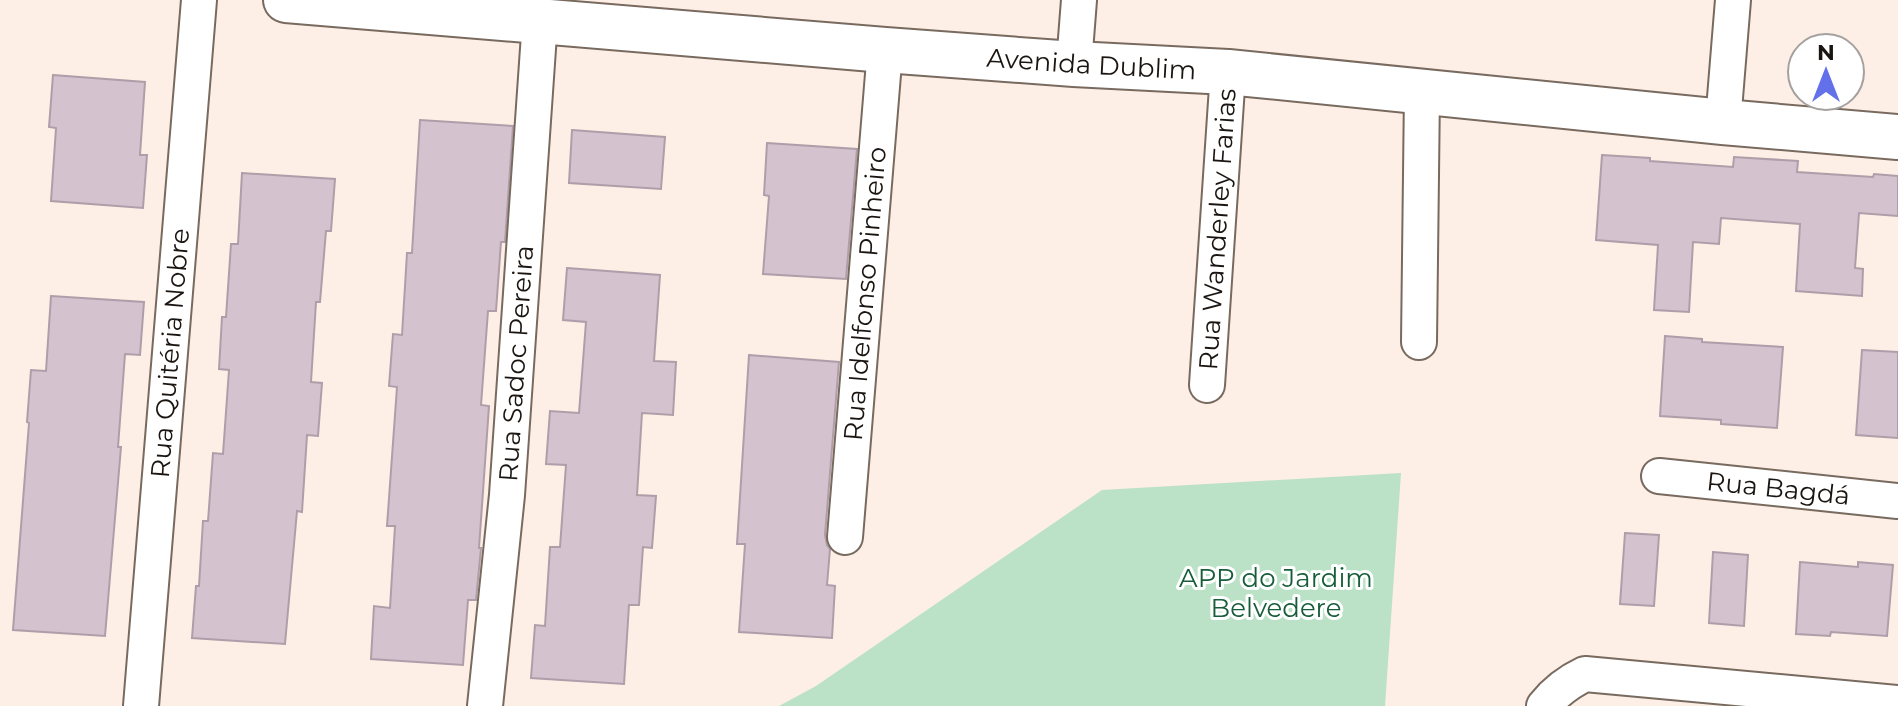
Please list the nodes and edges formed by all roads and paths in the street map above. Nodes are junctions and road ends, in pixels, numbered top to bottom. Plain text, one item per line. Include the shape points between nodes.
1 (199, 0) edge
2 (297, 0) edge
3 (1079, 0) edge
4 (1733, 0) edge
5 (540, 20) junction
6 (885, 50) junction
7 (1074, 64) junction
8 (1228, 72) junction
9 (1422, 91) junction
10 (1723, 122) junction
11 (1898, 137) edge
12 (1419, 342) dead end
13 (1207, 385) dead end
14 (1659, 476) dead end
15 (1898, 501) edge
16 (845, 537) dead end
17 (1898, 703) edge
18 (141, 706) edge
19 (485, 706) edge
20 (1544, 706) edge

1 - 18 street, Rua Quitéria Nobre
2 - 5 street, Avenida Dublim
3 - 7 street
4 - 10 street
5 - 6 street, Avenida Dublim
5 - 19 street, Rua Sadoc Pereira via 507,495
6 - 7 street, Avenida Dublim
6 - 16 street, Rua Idelfonso Pinheiro
7 - 8 street, Avenida Dublim
8 - 9 street, Avenida Dublim
8 - 13 street, Rua Wanderley Farias
9 - 10 street, Avenida Dublim
9 - 12 street
10 - 11 street, Avenida Dublim
14 - 15 street, Rua Bagdá
17 - 20 street via 1585,674 1568,682

